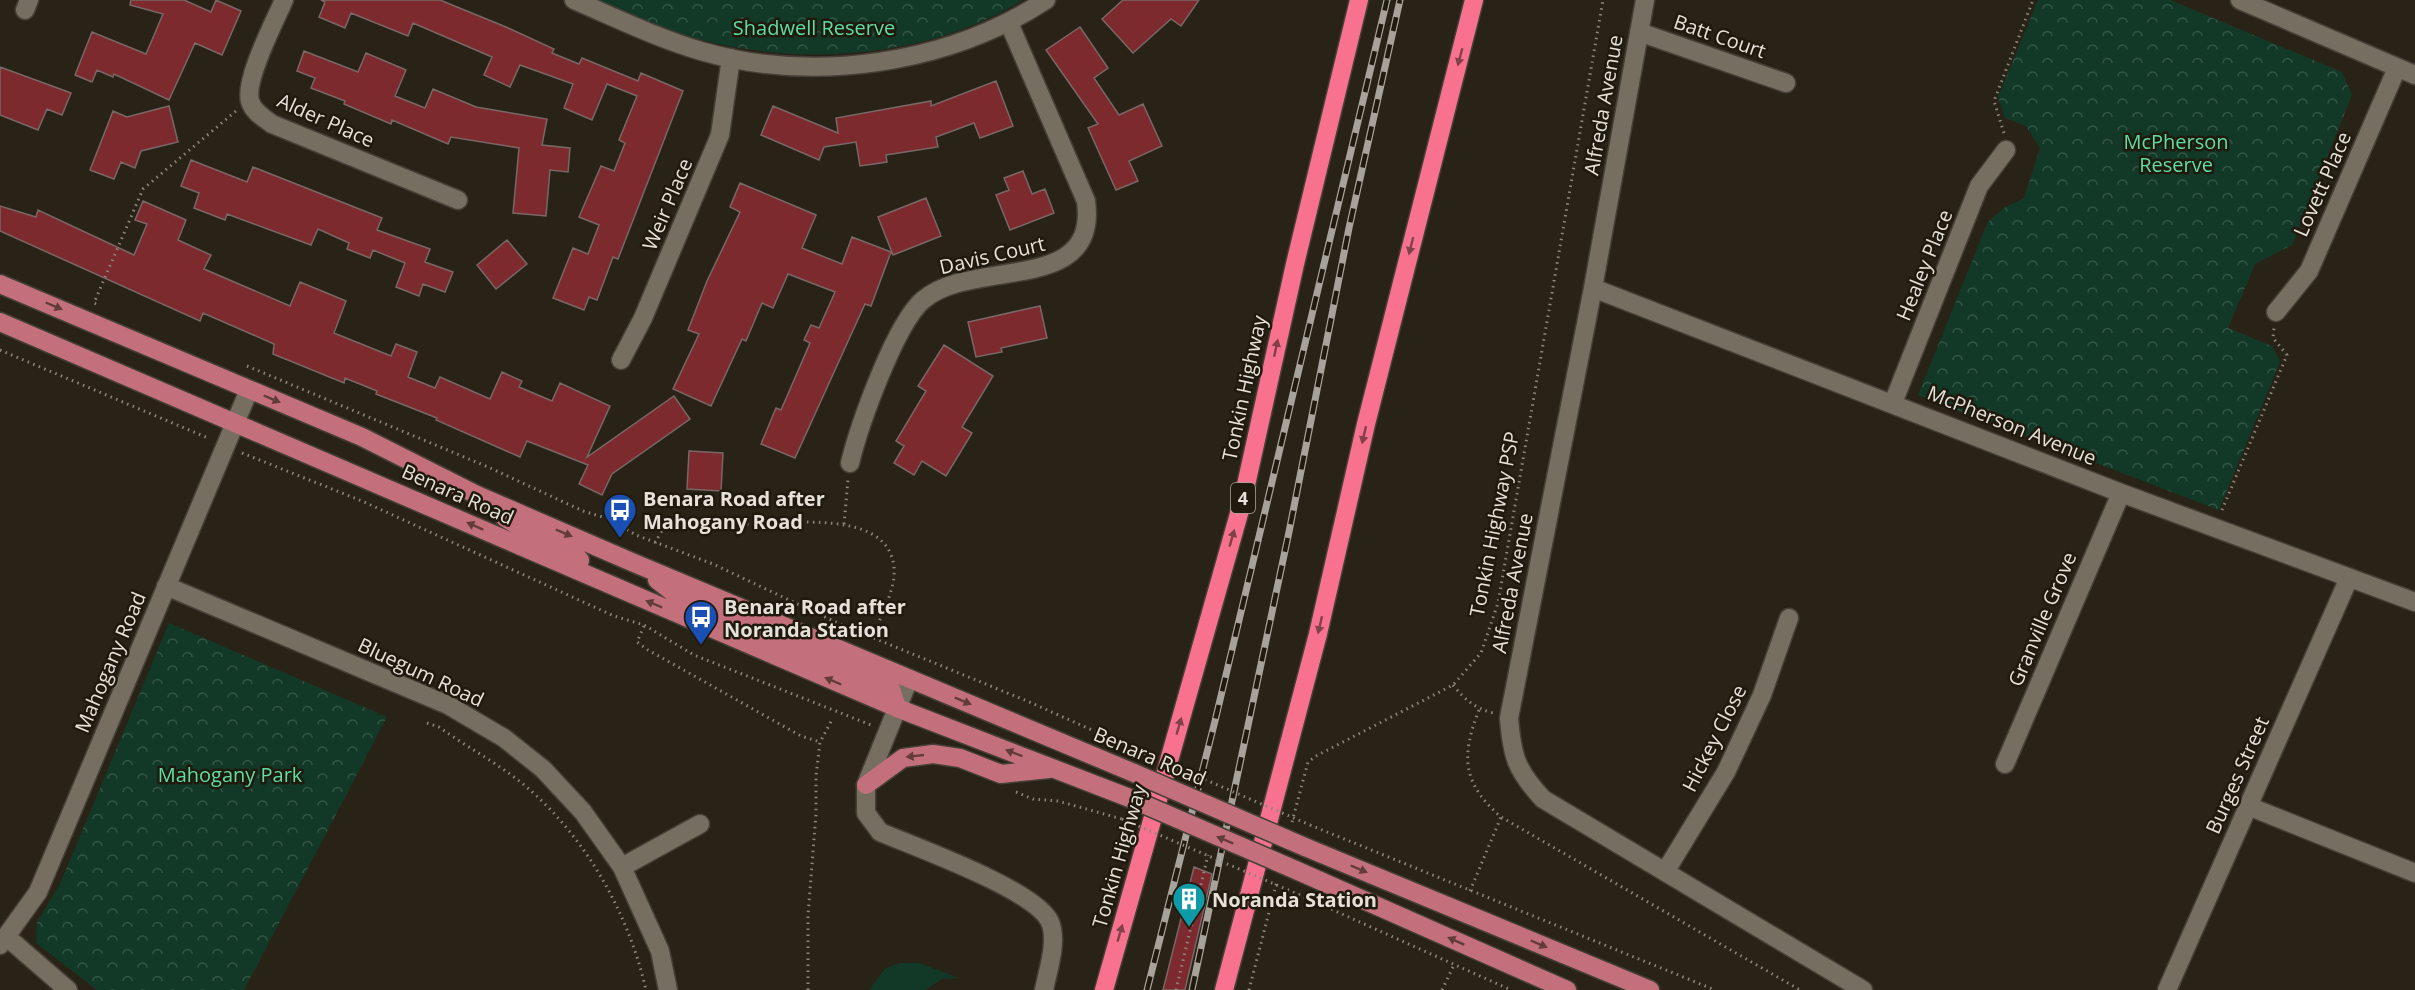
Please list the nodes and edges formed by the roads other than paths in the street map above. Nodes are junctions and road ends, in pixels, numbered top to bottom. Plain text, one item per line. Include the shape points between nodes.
1 (284, 0) edge
2 (574, 0) edge
3 (1046, 0) edge
4 (1359, 0) edge
5 (1474, 0) edge
6 (1645, 0) edge
7 (2240, 0) edge
8 (1009, 23) junction
9 (1639, 32) junction
10 (731, 58) junction
11 (2397, 68) junction
12 (2415, 75) edge
13 (1786, 83) dead end
14 (2006, 150) road end
15 (458, 200) dead end
16 (0, 284) edge
17 (1593, 288) junction
18 (2276, 312) road end
19 (0, 322) edge
20 (621, 360) dead end
21 (249, 390) junction
22 (1893, 403) junction
23 (235, 422) junction
24 (850, 463) road end
25 (2121, 493) junction
26 (477, 495) junction
27 (633, 563) junction
28 (567, 566) junction
29 (2349, 578) junction
30 (166, 586) junction
31 (2415, 602) edge
32 (1789, 618) dead end
33 (909, 679) junction
34 (897, 708) junction
35 (2005, 764) dead end
36 (1054, 769) junction
37 (866, 785) junction
38 (2248, 806) junction
39 (700, 824) dead end
40 (622, 867) junction
41 (1665, 872) junction
42 (2415, 873) edge
43 (4, 941) edge
44 (68, 990) edge
45 (668, 990) edge
46 (1044, 990) edge
47 (1104, 990) edge
48 (1224, 990) edge
49 (1568, 990) edge
50 (1650, 990) edge
51 (1863, 990) edge
52 (2167, 990) edge

1 - 15 street, Alder Place via 254,72 249,101 258,114 272,124
2 - 10 street via 662,39
3 - 8 street
47 -> 4 highway, Tonkin Highway / 4 via 1242,503
5 -> 48 highway via 1366,424 1318,634
6 - 9 street, Alfreda Avenue
7 - 11 street
8 - 10 street via 922,54 866,63 799,65
8 - 24 street, Davis Court via 1086,201 1089,222 1083,239 1060,262 946,285 921,302 889,355 858,431
9 - 13 street, Batt Court
9 - 17 street, Alfreda Avenue
10 - 20 street, Weir Place via 720,135 643,318
11 - 12 street
11 - 18 street, Lovett Place via 2309,271
14 - 22 street, Healey Place via 1979,186
16 -> 21 main road, Benara Road
17 - 22 street, McPherson Avenue
17 - 41 street, Alfreda Avenue via 1509,718 1512,753 1527,781 1543,799
19 - 23 main road, Benara Road
21 - 23 street, Mahogany Road
21 -> 26 main road, Benara Road via 362,438
22 - 25 street, McPherson Avenue
28 -> 23 main road, Benara Road
23 - 30 street, Mahogany Road
25 - 29 street, McPherson Avenue
25 - 35 street, Granville Grove
26 -> 27 main road, Benara Road
26 - 28 main road via 511,522 580,560 579,564
27 - 33 main road, Benara Road
27 - 34 main road, Benara Road via 680,598 890,686
34 -> 28 main road, Benara Road
29 - 31 street, McPherson Avenue
29 - 38 street, Burges Street
30 - 40 street, Bluegum Road via 448,705 504,738 543,769 583,812
30 - 43 street, Mahogany Road via 38,892
32 - 41 street, Hickey Close via 1762,695 1726,772
33 - 34 street
33 -> 50 main road, Benara Road, bridge
36 -> 34 main road, Benara Road
34 - 37 street
36 -> 37 main road via 1001,774 960,758 933,754 903,758
49 -> 36 main road, Benara Road, bridge via 1127,797
37 - 46 street via 866,813 880,832 1014,891 1041,909 1050,922 1053,938
38 - 42 street
38 - 52 street, Burges Street
39 - 40 street
40 - 45 street, Bluegum Road via 660,951
41 - 51 street, Alfreda Avenue
43 - 44 street

